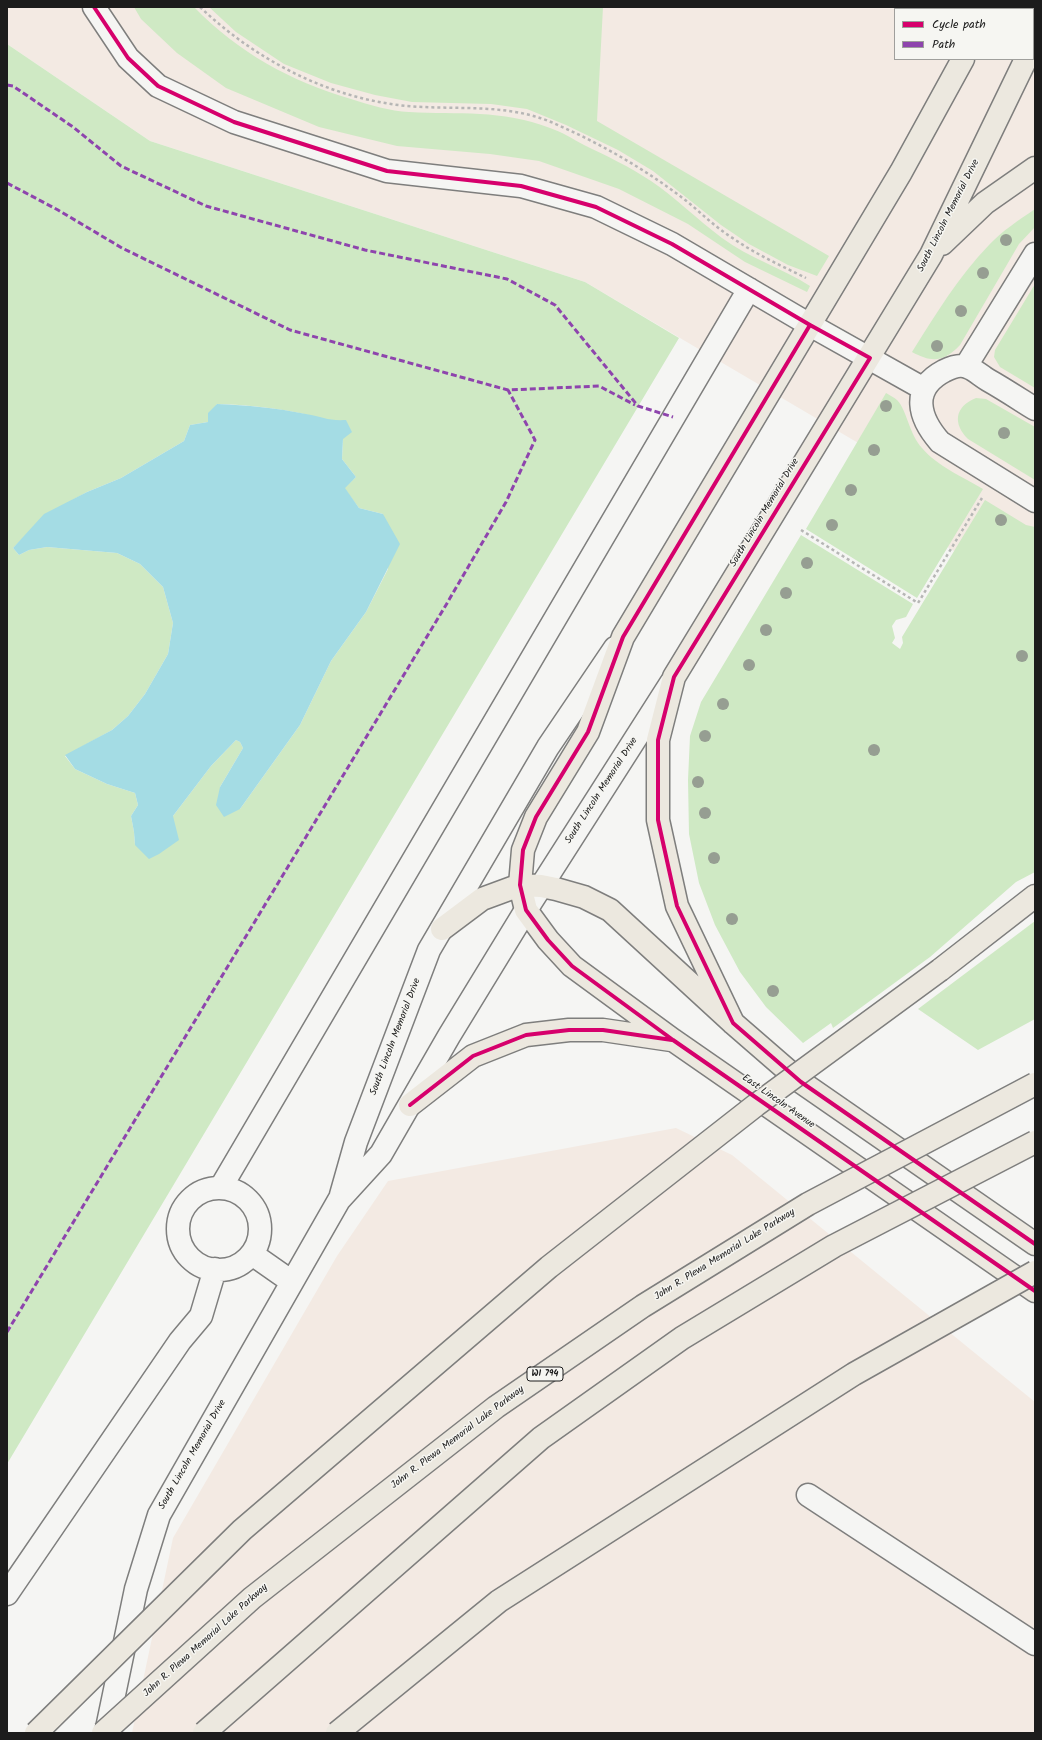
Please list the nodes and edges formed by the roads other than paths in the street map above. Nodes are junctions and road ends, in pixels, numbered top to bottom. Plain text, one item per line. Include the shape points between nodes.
1 (94, 7) edge
2 (962, 60) edge
3 (1026, 60) edge
4 (1035, 168) edge
5 (1035, 254) edge
6 (931, 255) junction
7 (750, 288) junction
8 (810, 325) junction
9 (870, 358) junction
10 (966, 366) junction
11 (924, 389) junction
12 (1035, 408) edge
13 (1035, 501) edge
14 (623, 637) junction
15 (674, 677) junction
16 (520, 886) junction
17 (541, 886) junction
18 (1035, 896) edge
19 (526, 910) junction
20 (442, 929) junction
21 (733, 1023) junction
22 (673, 1040) junction
23 (1035, 1084) edge
24 (410, 1105) junction
25 (1035, 1142) edge
26 (221, 1187) junction
27 (339, 1200) junction
28 (1035, 1244) edge
29 (252, 1254) junction
30 (215, 1269) junction
31 (1035, 1272) edge
32 (292, 1282) junction
33 (1035, 1291) edge
34 (808, 1495) dead end
35 (7, 1594) edge
36 (1035, 1644) edge
37 (36, 1733) edge
38 (103, 1733) edge
39 (106, 1733) edge
40 (204, 1733) edge
41 (337, 1733) edge

1 - 7 street via 128,58 158,86 234,122 387,171 521,186 596,207 672,244
2 - 8 main road, South Lincoln Memorial Drive via 901,172
3 - 6 main road, South Lincoln Memorial Drive
4 - 6 main road via 985,203
5 - 10 street
6 - 9 main road, South Lincoln Memorial Drive
7 - 8 street
7 - 26 street
8 - 9 street
8 - 14 main road, South Lincoln Memorial Drive
9 - 11 street
9 - 15 main road, South Lincoln Memorial Drive
10 - 11 street via 952,367 934,376
10 - 12 street
11 - 13 street via 921,405 923,417 940,442
14 - 16 main road via 588,732 536,817 523,850
14 - 20 street, South Lincoln Memorial Drive via 548,747
15 - 17 street, South Lincoln Memorial Drive
15 - 21 main road via 658,740 658,820 677,906
16 - 17 main road
16 - 19 main road
16 - 20 main road via 482,899
17 - 19 street, South Lincoln Memorial Drive
17 - 21 main road via 584,897 610,910
18 - 37 main road, bridge via 940,970 756,1105 549,1267 242,1530
19 - 22 main road, East Lincoln Avenue via 548,940 572,966
19 - 24 street, South Lincoln Memorial Drive
20 - 27 street, South Lincoln Memorial Drive via 429,950 356,1142
21 - 28 main road via 801,1082
22 - 24 main road via 602,1030 569,1030 526,1035 473,1056
22 - 33 main road, East Lincoln Avenue
23 - 38 main road, John R. Plewa Memorial Lake Parkway / WI 794, bridge via 808,1204 643,1306 496,1407 252,1598
24 - 27 street, South Lincoln Memorial Drive via 381,1154
25 - 40 main road, bridge via 834,1246 682,1338 540,1438
26 - 29 street via 245,1196 259,1217 261,1230
26 - 30 street via 207,1189 195,1196 185,1205 179,1218 178,1232 182,1246 201,1266
27 - 32 street, South Lincoln Memorial Drive
29 - 30 street via 242,1264 229,1269
29 - 32 street
30 - 35 street via 201,1316 180,1341
31 - 41 main road, bridge via 854,1374 498,1601
32 - 39 street, South Lincoln Memorial Drive via 159,1514 136,1589
34 - 36 street

